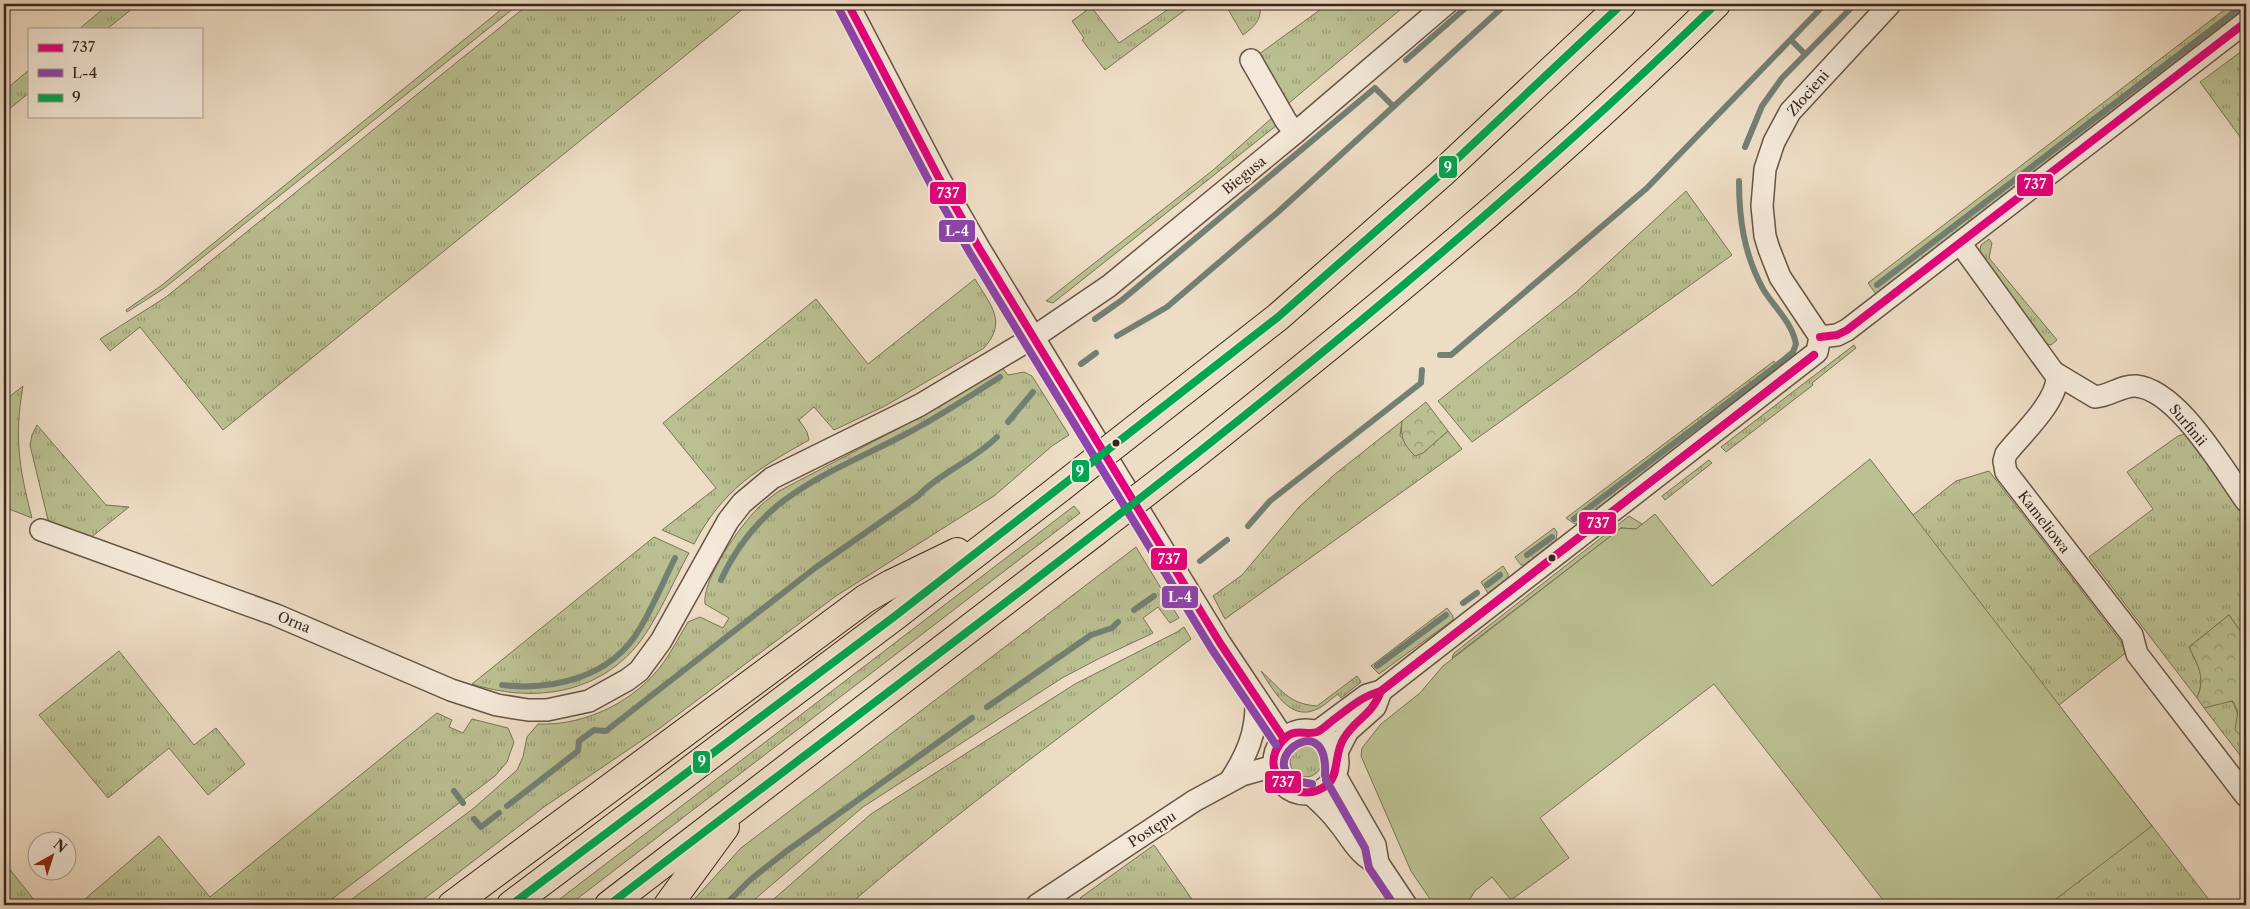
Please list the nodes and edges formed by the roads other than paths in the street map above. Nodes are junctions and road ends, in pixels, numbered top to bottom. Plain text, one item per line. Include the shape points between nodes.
1 (848, 4) edge
2 (1446, 4) edge
3 (1622, 4) edge
4 (1716, 4) edge
5 (1890, 4) edge
6 (2246, 22) edge
7 (1251, 60) dead end
8 (1295, 133) junction
9 (1960, 243) junction
10 (1034, 337) junction
11 (1820, 337) junction
12 (2056, 373) junction
13 (2246, 502) edge
14 (1008, 528) junction
15 (41, 530) dead end
16 (1381, 691) junction
17 (1256, 700) junction
18 (547, 710) joint
19 (1316, 732) junction
20 (1284, 739) junction
21 (1336, 764) junction
22 (1274, 766) junction
23 (1230, 781) junction
24 (1311, 794) junction
25 (2246, 796) edge
26 (744, 801) junction
27 (1378, 863) junction
28 (452, 905) edge
29 (511, 905) edge
30 (609, 905) edge
31 (668, 905) edge
32 (1037, 905) edge
33 (1406, 905) edge

1 - 10 street via 940,180
2 - 8 street, Biegusa
3 - 14 highway, bridge via 1441,174 1278,317
4 - 26 highway, bridge via 1567,144 1349,331 1188,460
5 - 11 street, Złocieni via 1790,112 1774,142 1765,169 1762,206 1769,249 1784,283
6 - 9 street
7 - 8 street
8 - 10 street, Biegusa via 1108,286
9 - 11 street via 1847,330
9 - 12 street
10 - 17 street
10 - 18 street, Biegusa via 907,413 772,478 742,502 728,522 661,641 638,671 589,700
11 - 16 street via 1819,348 1814,355
12 - 13 street, Surfinii via 2096,397 2136,386 2163,396 2195,430
12 - 25 street, Kameliowa via 2057,381 2049,401 2006,454 2006,472 2132,635 2137,654
14 - 28 highway via 865,599
14 - 29 highway
15 - 18 street, Orna via 276,615 451,690 497,705
16 - 19 street via 1367,695
16 - 21 street via 1375,708 1348,731
17 - 20 street
17 - 23 street via 1252,742
19 - 20 street via 1301,730
19 - 21 street via 1329,741
20 - 22 street via 1275,754
21 - 24 street via 1325,788
21 - 27 street via 1375,845
22 - 23 street, Postępu
22 - 24 street via 1279,780 1289,790
23 - 32 street, Postępu
24 - 27 street via 1339,822 1362,854
26 - 30 highway
26 - 31 highway
27 - 33 street

